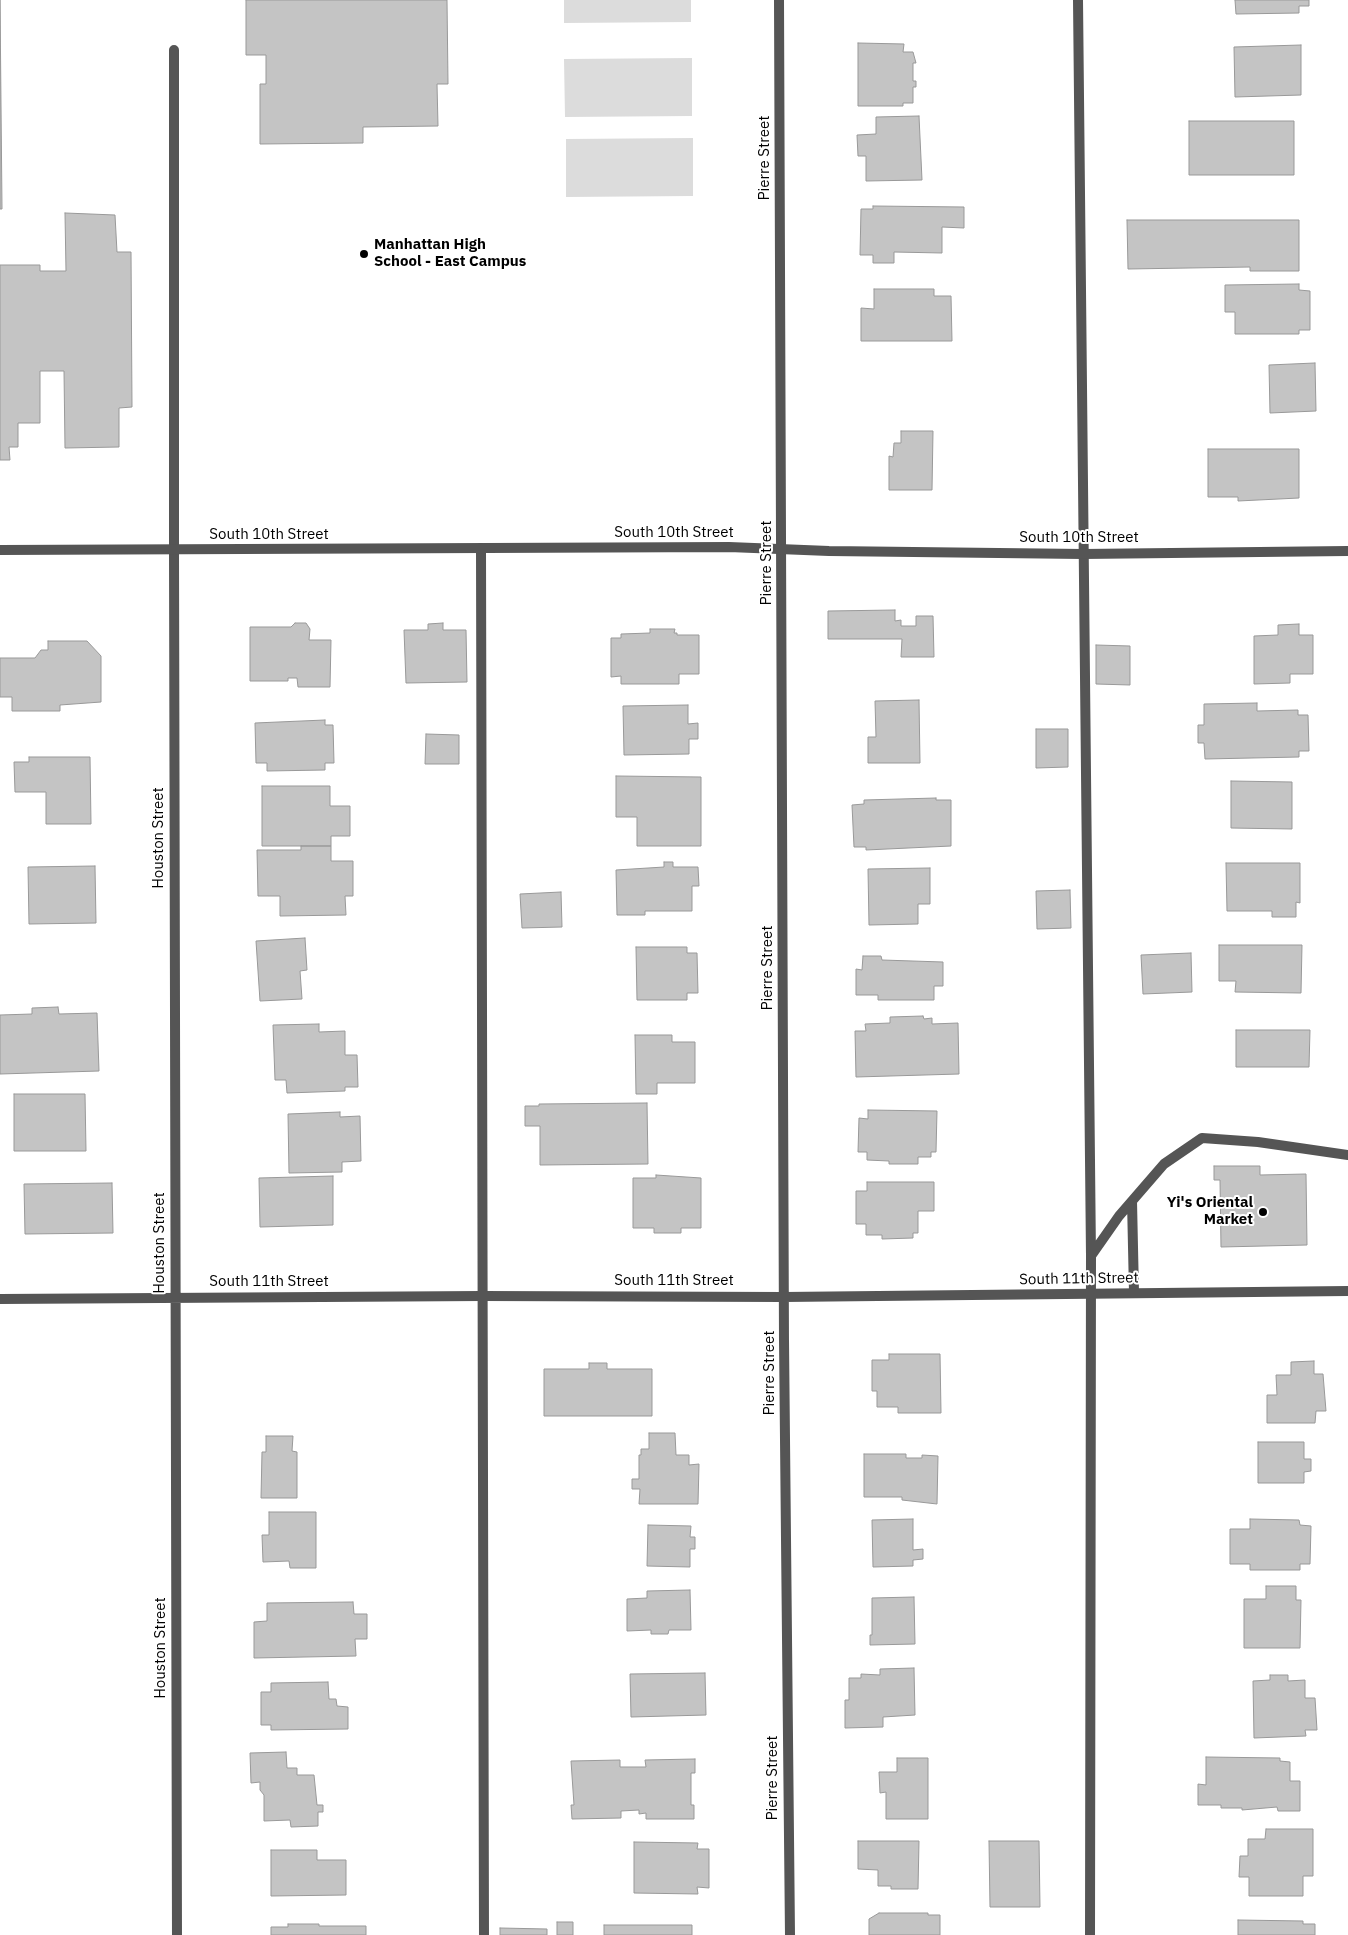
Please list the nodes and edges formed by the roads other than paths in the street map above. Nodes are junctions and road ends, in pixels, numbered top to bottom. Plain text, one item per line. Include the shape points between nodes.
1 (779, 0) edge
2 (1078, 0) edge
3 (174, 50) dead end
4 (481, 548) junction
5 (0, 550) edge
6 (174, 550) junction
7 (782, 550) junction
8 (1348, 551) edge
9 (1083, 554) junction
10 (1348, 1155) edge
11 (1132, 1201) junction
12 (1091, 1256) junction
13 (1348, 1291) edge
14 (1134, 1293) junction
15 (1091, 1294) junction
16 (482, 1296) junction
17 (784, 1296) junction
18 (175, 1298) junction
19 (0, 1300) edge
20 (177, 1935) edge
21 (484, 1935) edge
22 (790, 1935) edge
23 (1090, 1935) edge

1 - 7 street, Pierre Street
2 - 9 street
3 - 6 street, Houston Street
4 - 6 street, South 10th Street
4 - 7 street, South 10th Street via 729,547
4 - 16 street
5 - 6 street, South 10th Street
6 - 18 street, Houston Street
7 - 9 street, South 10th Street
7 - 17 street, Pierre Street
8 - 9 street, South 10th Street
9 - 12 street
10 - 11 street via 1258,1142 1202,1138 1164,1164
11 - 12 street
11 - 14 street
12 - 15 street
13 - 14 street, South 11th Street
14 - 15 street, South 11th Street
15 - 17 street, South 11th Street
15 - 23 street
16 - 17 street, South 11th Street
16 - 18 street, South 11th Street
16 - 21 street
17 - 22 street, Pierre Street
18 - 19 street, South 11th Street
18 - 20 street, Houston Street

